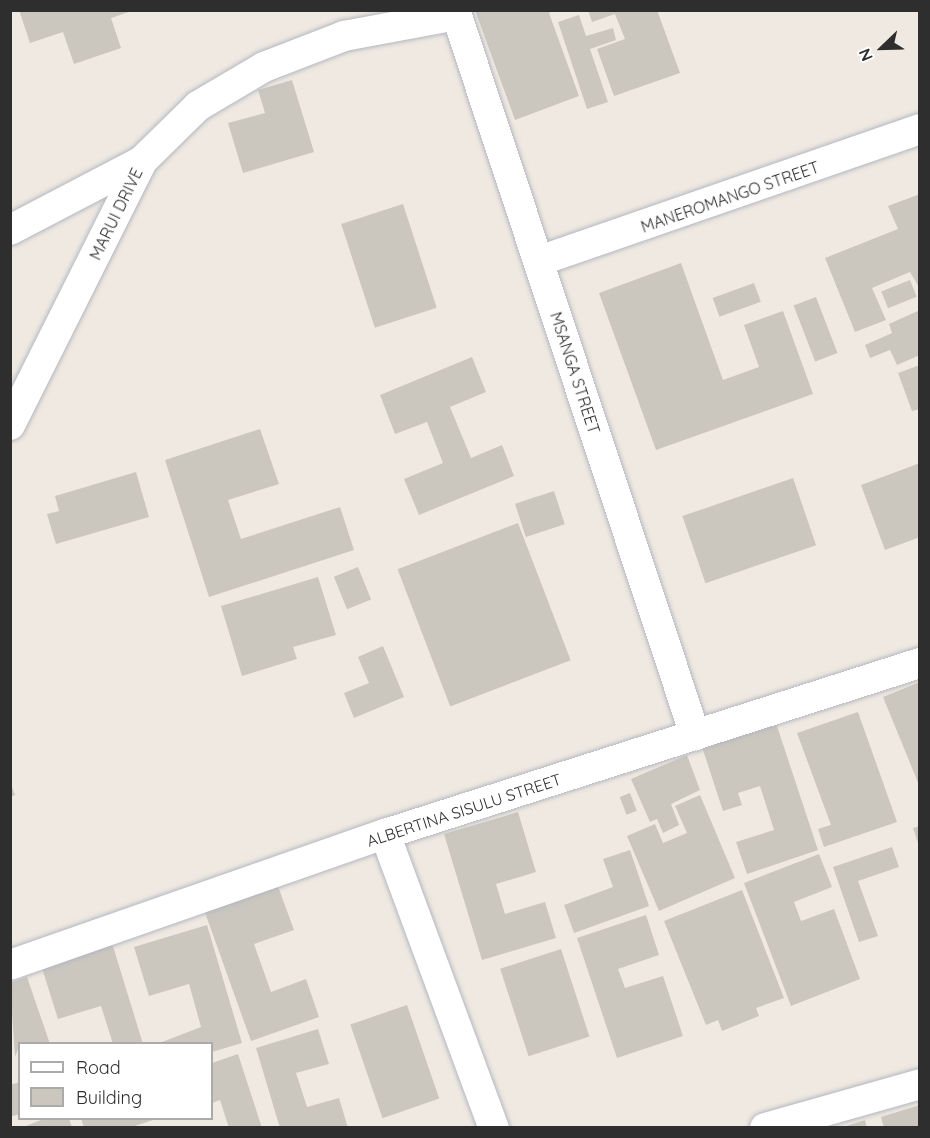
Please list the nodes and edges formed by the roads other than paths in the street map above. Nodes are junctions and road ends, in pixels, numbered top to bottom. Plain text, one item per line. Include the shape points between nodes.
1 (456, 13) edge
2 (920, 129) edge
3 (142, 161) junction
4 (10, 230) edge
5 (539, 261) junction
6 (10, 425) edge
7 (920, 663) edge
8 (695, 735) junction
9 (385, 834) junction
10 (10, 965) edge
11 (920, 1084) edge
12 (494, 1128) edge
13 (765, 1128) edge

1 - 3 street, MARUI DRIVE via 344,36 264,67 198,106
1 - 5 street, MSANGA STREET
2 - 5 street, MANEROMANGO STREET
3 - 4 street
3 - 6 street, MARUI DRIVE
5 - 8 street, MSANGA STREET
7 - 8 street, ALBERTINA SISULU STREET
8 - 9 street, ALBERTINA SISULU STREET
9 - 10 street, ALBERTINA SISULU STREET
9 - 12 street
11 - 13 street

